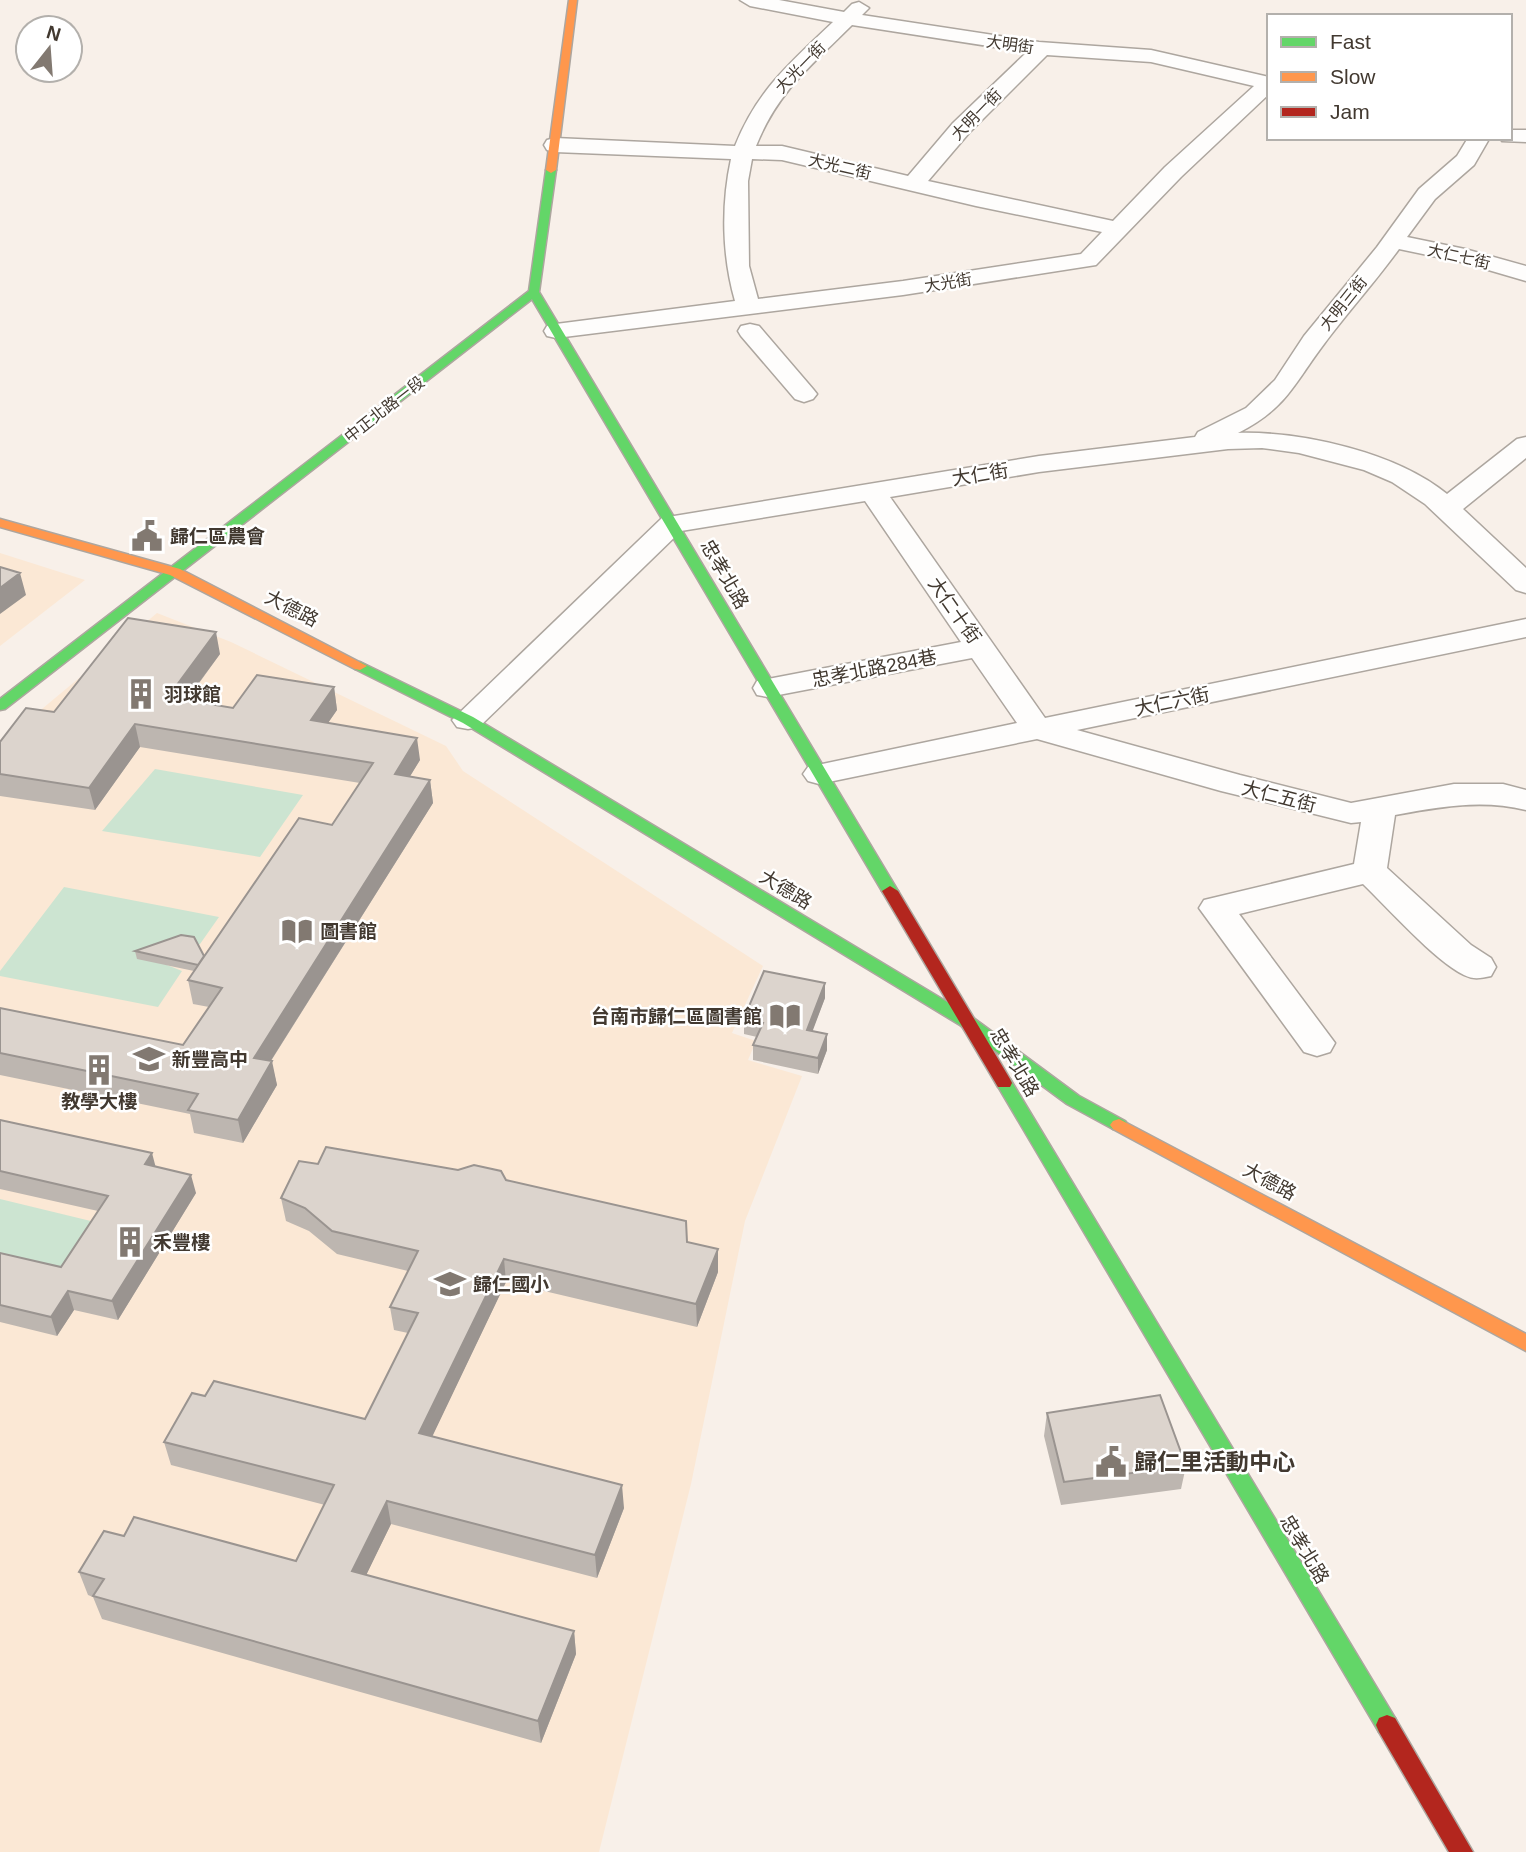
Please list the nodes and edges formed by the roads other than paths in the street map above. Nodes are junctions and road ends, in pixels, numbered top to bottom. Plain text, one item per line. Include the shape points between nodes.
1 (573, 0) edge
2 (750, 0) edge
3 (867, 0) edge
4 (846, 20) junction
5 (1043, 48) junction
6 (1267, 84) edge
7 (1267, 85) edge
8 (1478, 140) edge
9 (555, 145) junction
10 (743, 152) junction
11 (913, 184) junction
12 (1121, 229) junction
13 (1392, 241) junction
14 (1526, 274) edge
15 (534, 292) junction
16 (749, 320) junction
17 (556, 331) junction
18 (804, 394) dead end
19 (1526, 445) edge
20 (1192, 447) junction
21 (873, 491) junction
22 (1446, 509) junction
23 (0, 523) edge
24 (672, 524) junction
25 (175, 572) junction
26 (1526, 584) edge
27 (1526, 628) edge
28 (981, 647) junction
29 (768, 688) junction
30 (0, 706) edge
31 (468, 720) junction
32 (1037, 729) junction
33 (819, 774) junction
34 (1526, 800) edge
35 (1380, 807) junction
36 (1370, 871) junction
37 (1478, 967) dead end
38 (966, 1021) junction
39 (1317, 1044) dead end
40 (1526, 1343) edge
41 (1462, 1852) edge

1 - 9 main road
2 - 4 street, 大明街
3 - 4 street, 大光一街
4 - 5 street, 大明街
4 - 10 street, 大光一街 via 776,89 757,117
5 - 6 street, 大明街 via 1168,58
5 - 11 street, 大明一街 via 961,128
7 - 12 street, 大光街 via 1173,172
8 - 13 street, 大明三街 via 1466,160 1433,187
9 - 10 street, 大光二街
9 - 15 main road
10 - 11 street, 大光二街 via 782,153
10 - 16 street, 大光一街 via 737,181 737,266
11 - 12 street, 大光二街
12 - 16 street, 大光街 via 1088,260
13 - 14 street, 大仁七街
13 - 20 street, 大明三街 via 1284,385 1255,414
15 - 17 main road, 忠孝北路
15 - 25 main road, 中正北路一段
16 - 17 street, 大光街
16 - 18 street
17 - 24 main road, 忠孝北路
19 - 22 street
20 - 21 street, 大仁街 via 1039,464
20 - 22 street, 大仁街 via 1262,440 1330,452 1402,476
21 - 24 street, 大仁街
21 - 28 street, 大仁十街
22 - 26 street, 大仁街
23 - 25 main road, 大德路
24 - 29 main road, 忠孝北路
24 - 31 street
25 - 30 main road, 中正北路一段
25 - 31 main road, 大德路
27 - 32 street, 大仁六街
28 - 29 street, 忠孝北路284巷
28 - 32 street, 大仁十街
29 - 33 main road, 忠孝北路
31 - 38 main road, 大德路
32 - 33 street, 大仁六街
32 - 35 street, 大仁五街 via 1350,813
33 - 38 main road, 忠孝北路
34 - 35 street, 大仁五街 via 1503,794 1454,794
35 - 36 street
36 - 37 street via 1458,954
36 - 39 street via 1216,908
38 - 40 main road, 大德路 via 1073,1100
38 - 41 main road, 忠孝北路

